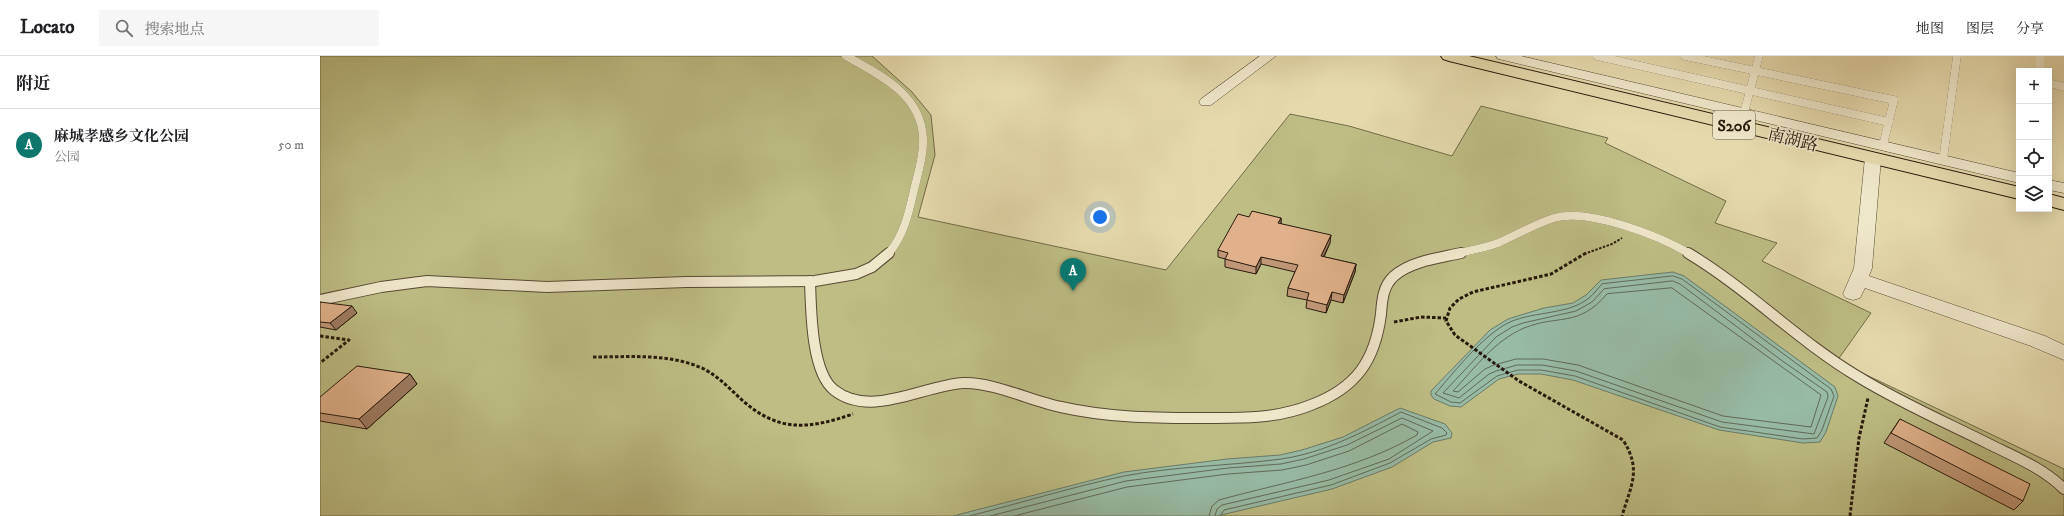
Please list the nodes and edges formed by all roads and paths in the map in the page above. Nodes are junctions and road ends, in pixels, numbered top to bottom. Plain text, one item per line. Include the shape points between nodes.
1 (846, 56) edge
2 (1269, 56) edge
3 (1449, 56) edge
4 (1478, 56) edge
5 (1503, 56) edge
6 (1597, 56) edge
7 (1685, 56) edge
8 (1759, 56) edge
9 (1957, 56) edge
10 (2040, 56) edge
11 (1522, 58) edge
12 (2040, 68) edge
13 (1755, 71) junction
14 (2052, 84) edge
15 (2064, 87) edge
16 (1750, 91) junction
17 (1206, 102) dead end
18 (1744, 113) junction
19 (1889, 122) junction
20 (1878, 152) junction
21 (1943, 160) junction
22 (2016, 177) edge
23 (2016, 184) edge
24 (2052, 186) edge
25 (2064, 188) edge
26 (2016, 192) edge
27 (2052, 193) edge
28 (2064, 195) edge
29 (2052, 201) edge
30 (2064, 204) edge
31 (1636, 229) junction
32 (810, 281) junction
33 (320, 300) edge
34 (1446, 318) junction
35 (1379, 321) junction
36 (320, 336) edge
37 (2064, 353) edge
38 (593, 357) dead end
39 (320, 363) edge
40 (1872, 386) junction
41 (855, 413) dead end
42 (2064, 489) edge
43 (1622, 516) edge
44 (1850, 516) edge

1 - 32 lane via 894,83 908,96 921,121 921,158 909,218 888,254 871,267 859,272
2 - 17 street
3 - 20 main road, 南湖路 / S206
4 - 23 main road, 南湖路 / S206
5 - 11 street
6 - 16 lane
7 - 13 lane
8 - 13 lane
9 - 21 lane
10 - 12 lane
11 - 18 street
13 - 16 lane
13 - 19 lane via 1894,100
14 - 15 lane
16 - 18 lane
16 - 19 lane
18 - 20 street
19 - 20 lane
20 - 21 street
20 - 26 main road, 南湖路 / S206
20 - 37 street via 1863,268 1856,286 2038,341
21 - 22 street
24 - 25 street
27 - 28 main road
29 - 30 main road
31 - 34 path via 1617,243 1581,255 1553,274 1483,289 1463,296 1452,304
31 - 35 lane via 1605,220 1561,217 1548,220 1496,244 1412,265 1395,275 1385,288 1380,302
31 - 40 lane via 1677,246 1707,264 1809,345
32 - 33 lane via 524,287 439,281 382,288
32 - 35 lane via 812,325 823,377 833,390 868,401 889,400 942,385 970,383 1060,407 1102,414 1177,418 1272,416 1312,405 1355,380 1374,347
34 - 35 path via 1421,317 1392,322
34 - 43 path via 1448,327 1455,335 1519,381 1623,440 1631,453 1635,471
36 - 39 path via 349,340
38 - 41 path via 642,356 698,366 712,373 769,420 784,424 807,425
40 - 42 lane via 2030,464
40 - 44 path via 1859,438

